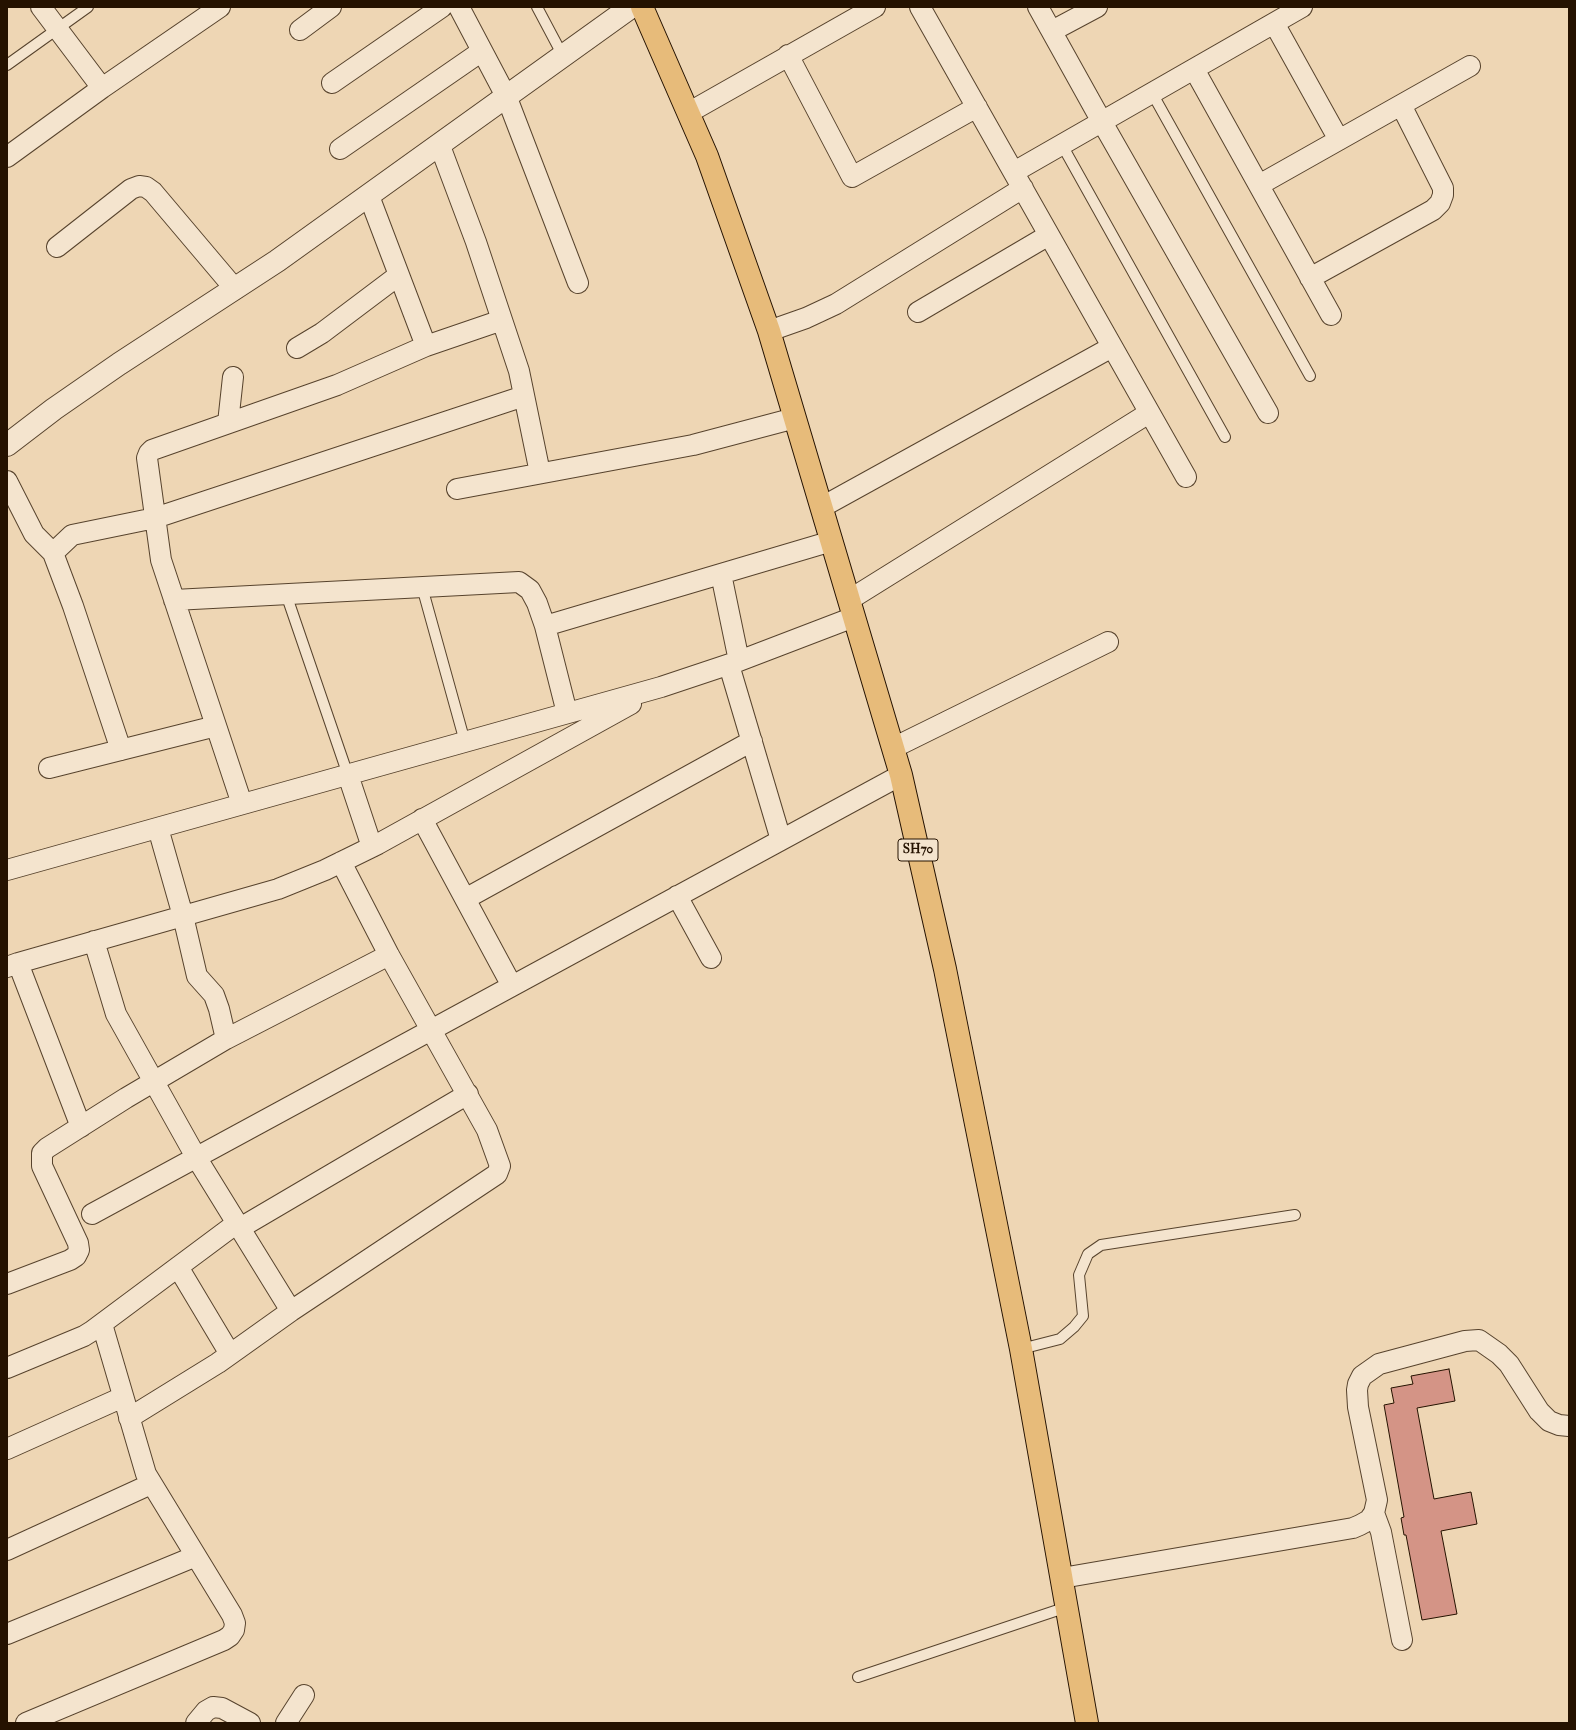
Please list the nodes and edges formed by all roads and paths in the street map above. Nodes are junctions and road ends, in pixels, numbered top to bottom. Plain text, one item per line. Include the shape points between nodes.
1 (41, 7) edge
2 (88, 7) edge
3 (220, 7) edge
4 (331, 7) edge
5 (442, 7) edge
6 (459, 7) edge
7 (537, 7) edge
8 (632, 7) edge
9 (642, 7) edge
10 (875, 7) edge
11 (920, 7) edge
12 (1038, 7) edge
13 (1097, 7) edge
14 (1302, 7) edge
15 (1274, 23) junction
16 (57, 28) junction
17 (300, 30) dead end
18 (1052, 31) junction
19 (482, 51) junction
20 (788, 55) junction
21 (563, 56) junction
22 (7, 65) edge
23 (1470, 66) dead end
24 (1194, 69) junction
25 (332, 83) dead end
26 (102, 88) junction
27 (1152, 93) junction
28 (507, 98) junction
29 (1401, 105) junction
30 (978, 107) junction
31 (688, 113) junction
32 (1102, 122) junction
33 (1339, 140) junction
34 (1062, 145) junction
35 (440, 146) junction
36 (340, 149) dead end
37 (7, 157) edge
38 (1019, 180) junction
39 (1259, 185) junction
40 (369, 196) junction
41 (1049, 236) junction
42 (57, 247) dead end
43 (399, 275) junction
44 (1310, 278) junction
45 (578, 283) dead end
46 (235, 289) junction
47 (918, 312) dead end
48 (1331, 314) dead end
49 (502, 320) junction
50 (769, 330) junction
51 (426, 346) junction
52 (297, 348) dead end
53 (1112, 348) junction
54 (1310, 376) dead end
55 (234, 377) dead end
56 (524, 396) junction
57 (1149, 413) junction
58 (1268, 413) dead end
59 (795, 418) junction
60 (228, 423) junction
61 (1225, 437) dead end
62 (7, 445) edge
63 (540, 473) junction
64 (1186, 477) dead end
65 (7, 481) edge
66 (457, 490) dead end
67 (822, 507) junction
68 (155, 518) junction
69 (832, 541) junction
70 (52, 553) junction
71 (721, 574) junction
72 (422, 587) junction
73 (286, 594) junction
74 (174, 600) junction
75 (852, 609) junction
76 (545, 626) junction
77 (1108, 642) dead end
78 (734, 663) junction
79 (661, 687) junction
80 (567, 714) junction
81 (216, 726) junction
82 (752, 741) junction
83 (465, 742) junction
84 (893, 748) junction
85 (122, 750) junction
86 (49, 768) dead end
87 (348, 775) junction
88 (901, 775) junction
89 (242, 804) junction
90 (422, 819) junction
91 (158, 828) junction
92 (781, 840) junction
93 (372, 847) junction
94 (341, 862) junction
95 (7, 870) edge
96 (677, 896) junction
97 (465, 899) junction
98 (183, 916) junction
99 (94, 942) junction
100 (389, 955) junction
101 (710, 958) dead end
102 (13, 965) edge
103 (512, 986) junction
104 (431, 1030) junction
105 (226, 1039) junction
106 (153, 1082) junction
107 (468, 1094) junction
108 (81, 1127) junction
109 (196, 1157) junction
110 (92, 1214) dead end
111 (1295, 1216) dead end
112 (238, 1225) junction
113 (178, 1266) junction
114 (7, 1284) edge
115 (291, 1311) junction
116 (102, 1324) junction
117 (1021, 1349) junction
118 (230, 1354) junction
119 (7, 1368) edge
120 (123, 1397) junction
121 (129, 1418) junction
122 (1569, 1426) edge
123 (7, 1449) edge
124 (151, 1484) junction
125 (1374, 1513) junction
126 (7, 1550) edge
127 (196, 1556) junction
128 (1062, 1578) junction
129 (1067, 1607) junction
130 (7, 1634) edge
131 (1402, 1640) dead end
132 (858, 1677) dead end
133 (304, 1695) dead end
134 (26, 1723) edge
135 (196, 1723) edge
136 (250, 1723) edge
137 (286, 1723) edge
138 (1087, 1723) edge

1 - 16 street
2 - 16 lane
3 - 26 street
4 - 17 street
5 - 25 street
6 - 19 street
7 - 21 lane
8 - 21 street
9 - 31 main road, SH70
10 - 20 street
11 - 30 street
12 - 18 street
13 - 18 street
14 - 15 street
15 - 24 street
15 - 33 street
16 - 22 lane
16 - 26 street
18 - 32 street
19 - 28 street
19 - 36 street
20 - 30 street via 852,177
20 - 31 street
21 - 28 street
23 - 29 street
24 - 27 street
24 - 39 street
26 - 37 street
27 - 32 street
27 - 54 lane
28 - 35 street
28 - 45 street
29 - 33 street
29 - 44 street via 1443,188 1440,203 1433,210
30 - 38 street
31 - 50 main road, SH70 via 707,156
32 - 34 street
32 - 58 street
33 - 39 street
34 - 38 street
34 - 61 lane
35 - 40 street
35 - 49 street
38 - 41 street
38 - 50 street via 836,304 806,318
39 - 44 street
40 - 43 street
40 - 46 street
41 - 47 street
41 - 53 street
42 - 46 street via 131,189 146,187
43 - 51 street
43 - 52 street via 322,333
44 - 48 street
46 - 62 street via 54,408
49 - 51 street
49 - 56 street via 519,371
50 - 59 main road, SH70
51 - 60 street via 336,385
53 - 57 street
53 - 67 street
55 - 60 street
56 - 63 street
56 - 68 street
57 - 64 street
57 - 75 street
59 - 63 street via 693,445
59 - 67 main road, SH70
60 - 68 street via 149,453 147,458
63 - 66 street
65 - 70 street via 34,534
67 - 69 main road, SH70
68 - 70 street via 72,535
68 - 74 street via 162,560
69 - 71 street
69 - 75 main road, SH70
70 - 85 street via 73,606
71 - 76 street
71 - 78 street
72 - 73 street
72 - 76 street via 520,582 530,590
72 - 83 lane
73 - 74 street
73 - 87 lane
74 - 81 street
75 - 78 street
75 - 84 main road, SH70
76 - 80 street
77 - 84 street
78 - 79 street
78 - 82 street
79 - 80 street
79 - 90 street
80 - 83 street
81 - 85 street
81 - 89 street
82 - 92 street
82 - 97 street
83 - 87 street
84 - 88 main road, SH70
85 - 86 street
87 - 89 street
87 - 93 street
88 - 92 street
88 - 117 main road, SH70 via 944,969
89 - 91 street
90 - 93 street
90 - 97 street
91 - 95 street
91 - 98 street
92 - 96 street
93 - 94 street
94 - 98 street via 278,889
94 - 100 street
96 - 101 street
96 - 103 street
97 - 103 street
98 - 99 street
98 - 105 street via 197,976 214,995
99 - 102 street
99 - 106 street via 116,1014
100 - 104 street
100 - 105 street
102 - 108 street
103 - 104 street
104 - 107 street
104 - 109 street
105 - 106 street
106 - 108 street
106 - 109 street
107 - 112 street
107 - 115 street via 498,1156 500,1166 497,1174
108 - 114 street via 47,1148 42,1153 41,1160 79,1250 70,1260
109 - 110 street
109 - 112 street
111 - 117 lane via 1101,1245 1088,1254 1078,1275 1083,1316 1060,1339
112 - 113 street
112 - 115 street
113 - 116 street
113 - 118 street
115 - 118 street
116 - 119 street via 84,1336
116 - 120 street
117 - 128 main road, SH70
118 - 121 street
120 - 121 street
120 - 123 street
121 - 124 street
122 - 125 street via 1550,1421 1539,1411 1509,1364 1479,1340 1465,1341 1379,1364 1362,1376 1357,1390 1377,1500
124 - 126 street
124 - 127 street
125 - 128 street via 1369,1520 1353,1528
125 - 131 street via 1381,1532
127 - 130 street
127 - 134 street via 232,1615 235,1623 230,1636
128 - 129 main road, SH70
129 - 132 lane
129 - 138 main road, SH70
133 - 137 street
135 - 136 street via 213,1707 222,1708

